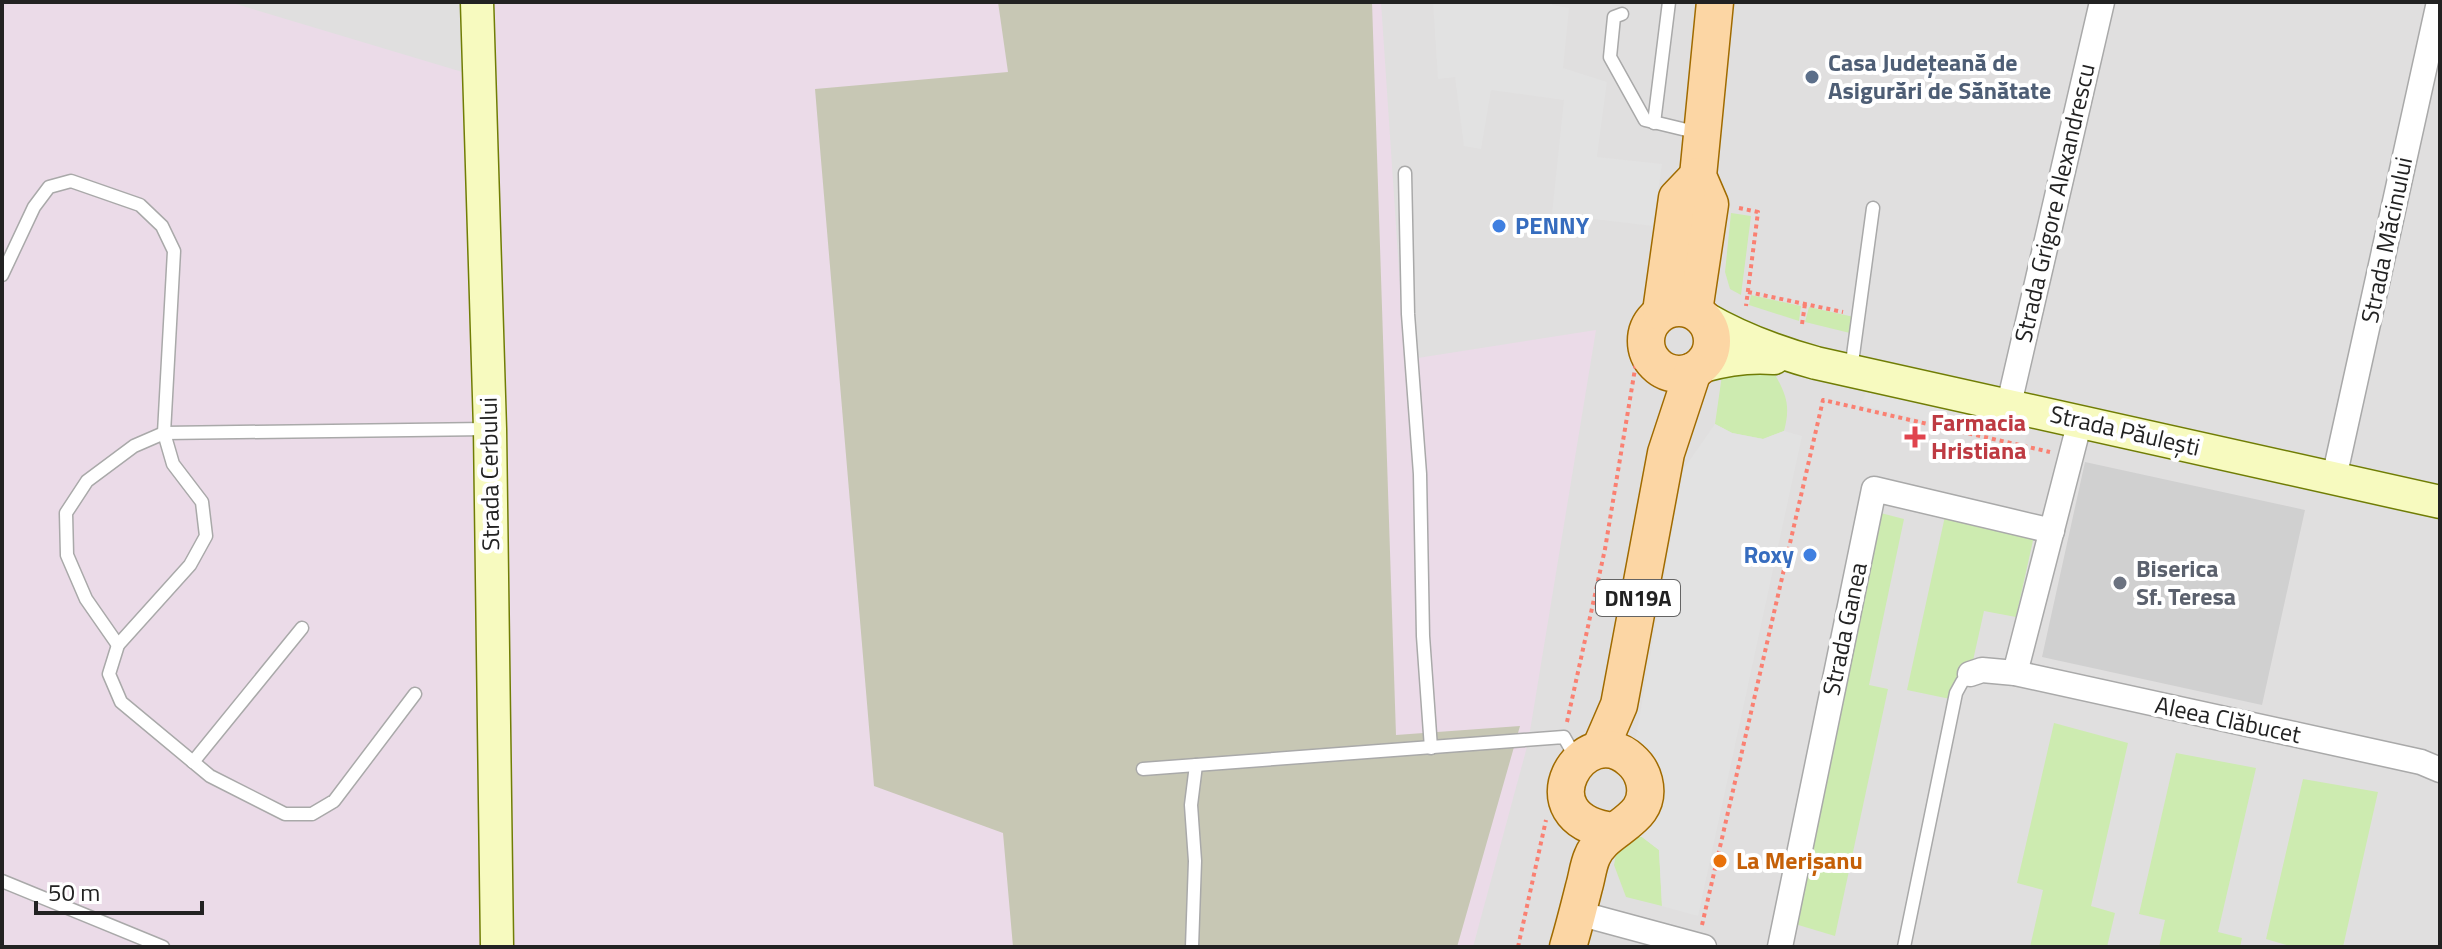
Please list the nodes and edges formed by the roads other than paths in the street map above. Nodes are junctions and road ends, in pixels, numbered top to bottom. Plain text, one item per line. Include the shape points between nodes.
1 (477, 2) edge
2 (1662, 2) edge
3 (1669, 2) edge
4 (1715, 2) edge
5 (2102, 2) edge
6 (2439, 2) edge
7 (1617, 14) dead end
8 (1649, 46) dead end
9 (1625, 53) dead end
10 (1610, 57) junction
11 (1654, 123) junction
12 (1702, 134) junction
13 (1405, 173) dead end
14 (1698, 176) junction
15 (1873, 208) dead end
16 (2, 275) edge
17 (1671, 327) junction
18 (1810, 361) junction
19 (1698, 368) junction
20 (1851, 370) junction
21 (2009, 404) junction
22 (2080, 421) junction
23 (490, 429) junction
24 (164, 433) junction
25 (2334, 478) junction
26 (1658, 491) junction
27 (2440, 502) edge
28 (2052, 531) junction
29 (302, 628) dead end
30 (118, 645) junction
31 (2015, 673) junction
32 (1970, 674) joint
33 (415, 694) dead end
34 (1431, 748) junction
35 (1593, 751) junction
36 (193, 762) junction
37 (1196, 765) junction
38 (1143, 769) dead end
39 (2440, 770) edge
40 (1596, 836) junction
41 (2, 881) edge
42 (1578, 913) junction
43 (1701, 946) edge
44 (163, 947) edge
45 (497, 947) edge
46 (1192, 947) edge
47 (1568, 947) edge
48 (1780, 947) edge
49 (1904, 947) edge

1 - 23 street, Strada Cerbului
2 - 8 lane via 1657,43
3 - 11 lane
4 - 12 main road, DN19A
5 - 21 street, Strada Grigore Alexandrescu
6 - 25 street, Strada Măcinului
7 - 10 lane
9 - 10 lane
10 - 11 lane via 1645,120
11 - 12 lane
12 - 14 main road, DN19A
13 - 34 lane
14 - 17 main road, DN19A via 1710,204
14 - 17 main road, DN19A via 1677,198
15 - 20 lane
16 - 24 lane via 49,187 71,181 140,205 162,226 174,251
17 - 18 street, Strada Păulești via 1730,333
17 - 19 main road via 1671,373
17 - 19 main road via 1711,329 1710,355
17 - 26 main road, DN19A via 1657,411
18 - 19 street, Strada Păulești via 1725,359
18 - 20 street, Strada Păulești
19 - 26 main road, DN19A via 1675,423
20 - 21 street, Strada Păulești
21 - 22 street, Strada Păulești
22 - 25 street, Strada Păulești
22 - 28 street
23 - 24 lane
23 - 45 street, Strada Cerbului
24 - 30 lane via 173,464 202,502 206,536 190,565
24 - 30 lane via 134,446 87,481 66,513 67,555 86,599
25 - 27 street, Strada Păulești
26 - 35 main road, DN19A via 1619,705
28 - 31 street
28 - 48 street, Strada Ganea via 1874,489
29 - 36 lane
30 - 36 lane via 109,674 121,702
31 - 32 street, Aleea Clăbucet
31 - 39 street, Aleea Clăbucet
32 - 49 lane via 1955,700
33 - 36 lane via 334,801 312,814 285,814
34 - 35 lane
34 - 37 lane
35 - 40 main road, DN19A via 1572,769 1566,795 1570,808
35 - 40 main road via 1636,765 1645,788 1639,813 1629,823
37 - 38 lane
37 - 46 lane via 1191,805
40 - 42 main road
41 - 44 lane
42 - 43 street
42 - 47 main road

